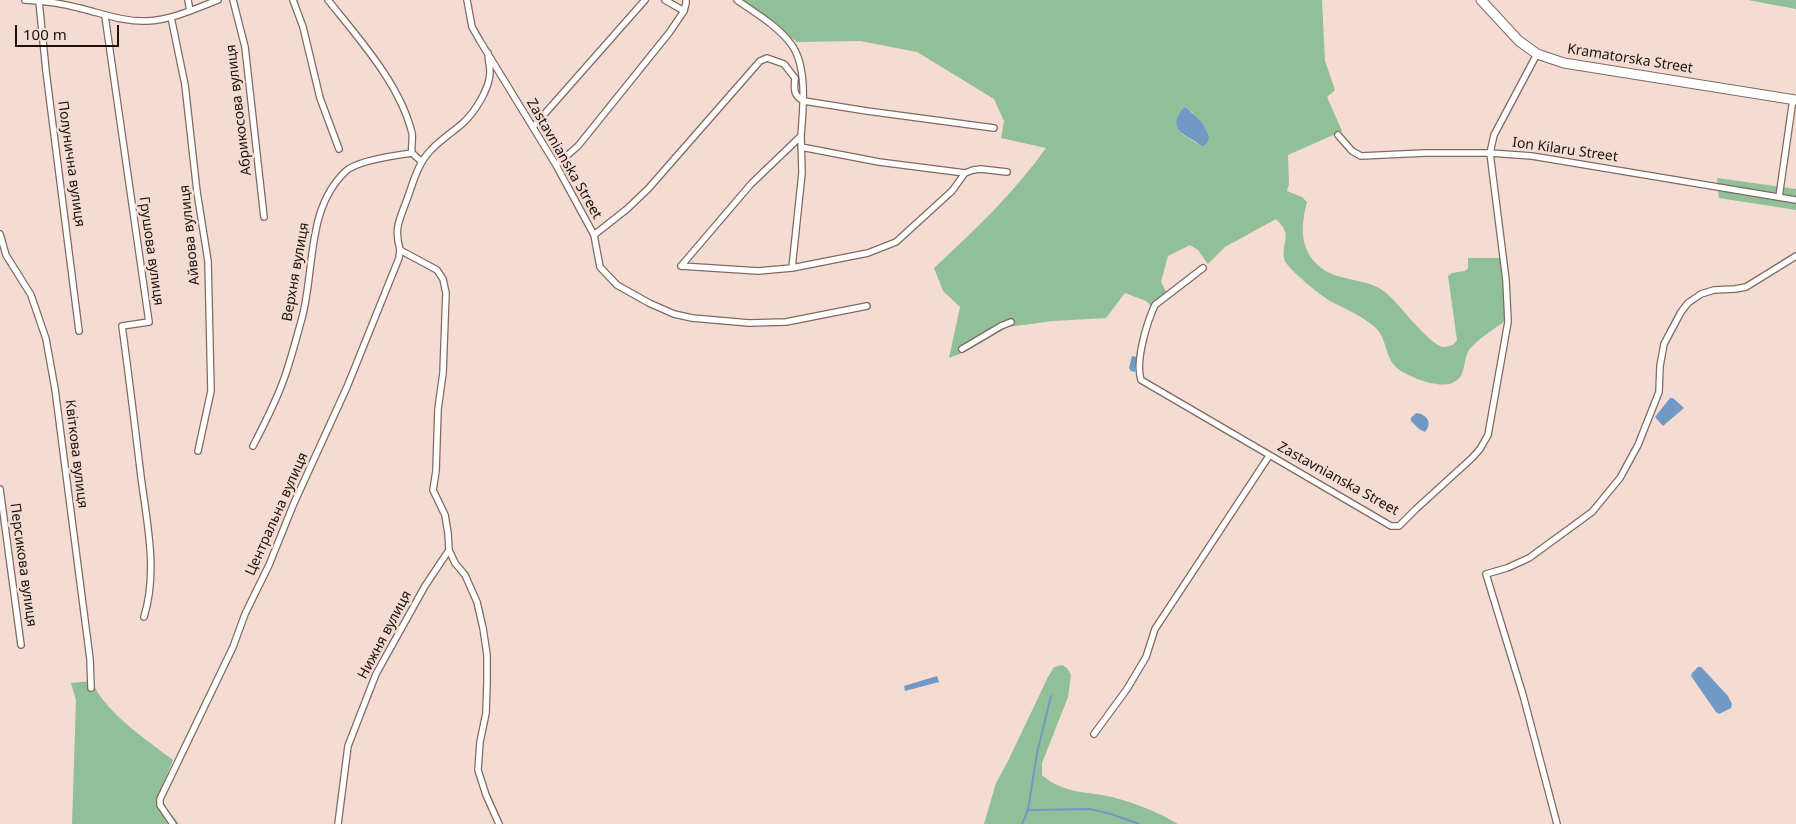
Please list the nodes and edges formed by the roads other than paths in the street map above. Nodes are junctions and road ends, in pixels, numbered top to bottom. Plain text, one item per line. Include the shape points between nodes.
1 (25, 0) edge
2 (188, 0) edge
3 (218, 0) edge
4 (233, 0) edge
5 (293, 0) edge
6 (328, 0) edge
7 (467, 0) edge
8 (645, 0) edge
9 (665, 0) edge
10 (686, 0) edge
11 (737, 0) edge
12 (1481, 0) edge
13 (39, 1) edge
14 (190, 11) junction
15 (684, 11) junction
16 (105, 16) junction
17 (171, 17) junction
18 (488, 53) junction
19 (1537, 54) junction
20 (1794, 99) edge
21 (804, 101) junction
22 (533, 127) junction
23 (994, 128) dead end
24 (1338, 135) dead end
25 (801, 136) junction
26 (801, 148) junction
27 (339, 149) dead end
28 (412, 152) junction
29 (1490, 153) junction
30 (422, 162) junction
31 (556, 165) junction
32 (1007, 172) dead end
33 (965, 173) junction
34 (1779, 197) junction
35 (1796, 200) edge
36 (264, 217) dead end
37 (0, 234) edge
38 (594, 235) junction
39 (400, 250) junction
40 (1796, 256) edge
41 (792, 268) junction
42 (1203, 268) dead end
43 (867, 306) dead end
44 (1011, 322) dead end
45 (79, 331) dead end
46 (962, 349) dead end
47 (253, 446) dead end
48 (198, 451) dead end
49 (1269, 456) junction
50 (0, 490) edge
51 (449, 550) junction
52 (144, 617) dead end
53 (22, 645) dead end
54 (91, 688) dead end
55 (1094, 734) dead end
56 (173, 824) edge
57 (338, 824) edge
58 (499, 824) edge
59 (1557, 824) edge

1 - 13 street
2 - 14 street
3 - 14 street
4 - 36 street, Абрикосова вулиця via 245,47
5 - 27 street via 320,98
6 - 28 street via 399,99 413,137
7 - 18 street, Zastavnianska Street via 472,27
8 - 22 street
9 - 15 street
10 - 15 street
11 - 21 street via 783,34 793,46 800,64
12 - 19 street, Kramatorska Street via 1519,42
13 - 16 street
13 - 45 street, Полунична вулиця
14 - 17 street
15 - 31 street via 578,146
16 - 17 street via 148,21
16 - 52 street, Грушова вулиця via 148,322 122,326 149,544 151,585
17 - 48 street, Айвова вулиця via 185,85 208,262 211,391
18 - 22 street, Zastavnianska Street
18 - 30 street via 490,73 481,100 465,121 430,150
19 - 20 street, Kramatorska Street via 1564,63
19 - 29 street, Zastavnianska Street via 1494,135
20 - 34 street
21 - 23 street
21 - 25 street
21 - 38 street via 794,92 795,78 784,64 767,58 760,61 648,189
22 - 31 street, Zastavnianska Street
24 - 29 street, Ion Kilaru Street via 1361,156
25 - 26 street
25 - 41 street via 751,184 681,266 758,271
26 - 33 street
26 - 41 street via 802,173
28 - 30 street
28 - 47 street, Верхня вулиця via 347,170 332,188 316,228 302,316 286,375
29 - 34 street, Ion Kilaru Street via 1532,156
29 - 49 street, Zastavnianska Street via 1508,322 1488,435 1480,449 1404,522 1394,527
30 - 39 street via 398,222 396,236
31 - 38 street, Zastavnianska Street
32 - 33 street via 981,169
33 - 41 street via 952,191 896,242 868,253
34 - 35 street, Ion Kilaru Street
37 - 54 street, Квіткова вулиця via 6,255 31,295 46,339 90,659
38 - 43 street, Zastavnianska Street via 600,267 617,285 674,314 749,323 786,322
39 - 51 street via 437,270 446,293 433,490 445,515
39 - 56 street, Центральна вулиця via 346,387 233,647 160,800
40 - 59 street via 1746,286 1714,290 1688,303 1664,344 1659,392 1638,445 1620,478 1592,512 1529,558 1486,574 1523,695
42 - 49 street, Zastavnianska Street via 1155,304 1138,372 1141,380
44 - 46 street
49 - 55 street via 1155,629 1146,657
50 - 53 street, Персикова вулиця
51 - 57 street, Нижня вулиця via 376,674 348,746
51 - 58 street via 477,602 483,628 487,655 486,712 478,770

